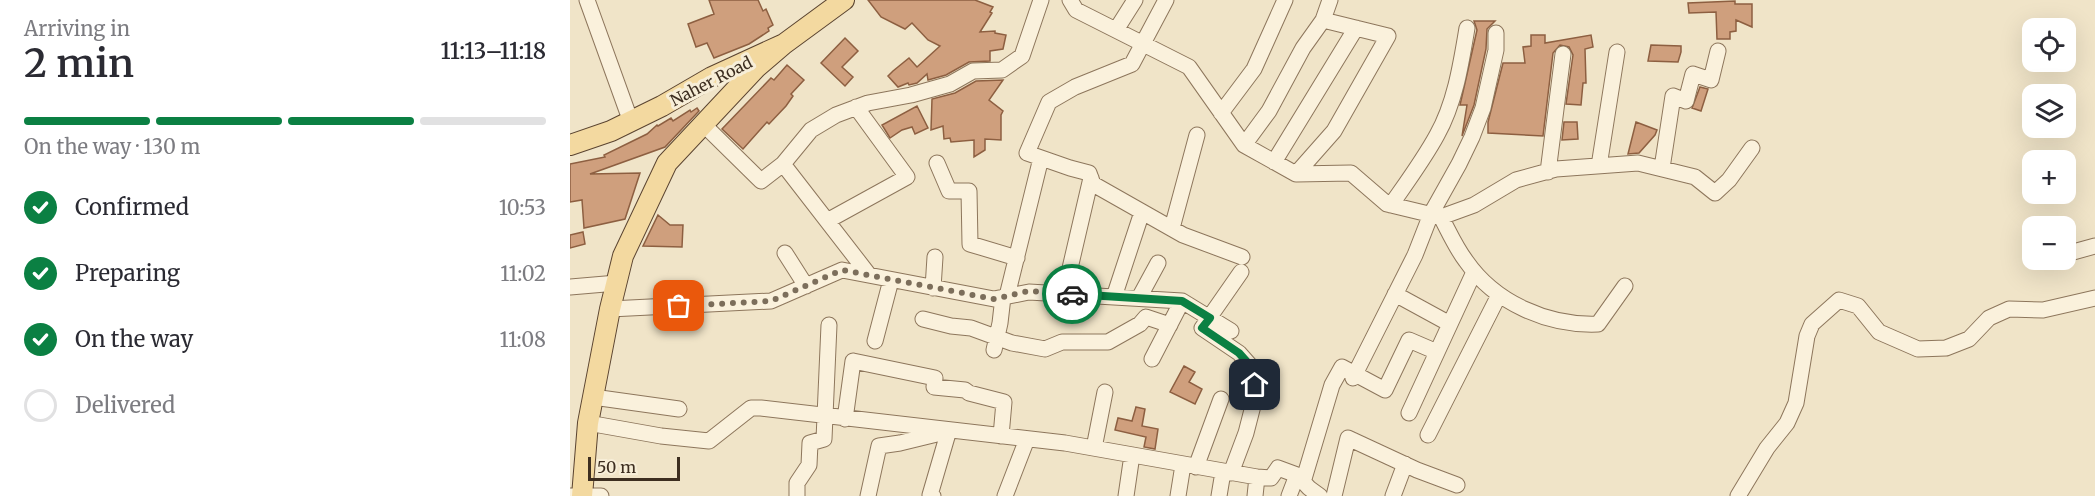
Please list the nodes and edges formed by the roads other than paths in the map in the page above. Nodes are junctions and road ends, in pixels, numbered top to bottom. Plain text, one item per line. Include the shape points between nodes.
1 (587, 0) edge
2 (844, 0) edge
3 (1041, 0) edge
4 (1070, 0) edge
5 (1135, 0) edge
6 (1166, 0) edge
7 (1285, 0) edge
8 (1330, 0) edge
9 (1323, 20) junction
10 (1356, 28) junction
11 (1467, 28) dead end
12 (1116, 30) junction
13 (1496, 33) dead end
14 (784, 44) junction
15 (1144, 44) junction
16 (1718, 51) dead end
17 (1617, 52) dead end
18 (1563, 54) dead end
19 (856, 107) junction
20 (1221, 113) junction
21 (631, 122) junction
22 (703, 124) junction
23 (1197, 135) dead end
24 (570, 145) edge
25 (1244, 145) junction
26 (1752, 148) dead end
27 (1041, 158) junction
28 (1274, 162) junction
29 (938, 163) dead end
30 (783, 164) junction
31 (1599, 166) junction
32 (1662, 168) junction
33 (1548, 172) junction
34 (1296, 174) junction
35 (1091, 178) junction
36 (1392, 205) junction
37 (1142, 212) junction
38 (1436, 215) junction
39 (827, 221) junction
40 (1172, 228) junction
41 (2095, 246) edge
42 (2076, 251) edge
43 (785, 253) dead end
44 (935, 257) dead end
45 (1017, 258) junction
46 (1158, 263) dead end
47 (1474, 272) junction
48 (869, 275) junction
49 (891, 279) junction
50 (617, 283) junction
51 (806, 286) junction
52 (1625, 286) dead end
53 (570, 287) edge
54 (933, 288) junction
55 (1064, 294) junction
56 (1395, 294) junction
57 (1499, 295) junction
58 (1005, 297) junction
59 (1114, 297) junction
60 (1139, 298) junction
61 (2095, 298) edge
62 (1182, 301) junction
63 (610, 309) junction
64 (1210, 318) junction
65 (923, 319) dead end
66 (1450, 324) junction
67 (829, 325) dead end
68 (1170, 325) junction
69 (1231, 331) dead end
70 (875, 341) dead end
71 (996, 343) junction
72 (1437, 352) junction
73 (1152, 359) dead end
74 (1354, 377) junction
75 (1105, 392) dead end
76 (593, 397) junction
77 (1221, 399) dead end
78 (679, 409) dead end
79 (1409, 413) dead end
80 (826, 417) junction
81 (845, 419) junction
82 (588, 423) junction
83 (949, 430) junction
84 (1428, 435) dead end
85 (1001, 436) junction
86 (1027, 439) junction
87 (1094, 448) junction
88 (1132, 455) junction
89 (1405, 464) junction
90 (1190, 466) junction
91 (1227, 472) junction
92 (1257, 477) junction
93 (1300, 478) junction
94 (1457, 485) dead end
95 (584, 496) edge
96 (797, 496) edge
97 (868, 496) edge
98 (931, 496) edge
99 (1005, 496) edge
100 (1126, 496) edge
101 (1178, 496) edge
102 (1219, 496) edge
103 (1255, 496) edge
104 (1289, 496) edge
105 (1320, 496) edge
106 (1334, 496) edge
107 (1393, 496) edge
108 (1738, 496) edge

1 - 21 street
2 - 14 main road, Naher Road
3 - 19 street via 1022,56 1002,70 973,71 950,84
4 - 12 street via 1076,10
5 - 12 street
6 - 15 street
7 - 20 street via 1254,69
8 - 9 street
9 - 10 street
9 - 25 street
10 - 28 street
10 - 34 street via 1388,36 1334,131
11 - 36 street via 1452,100 1438,134
12 - 15 street
13 - 38 street via 1483,108
14 - 21 main road, Naher Road via 712,77
14 - 22 main road
15 - 20 street via 1189,67
15 - 27 street via 1132,64 1049,102 1027,153
16 - 32 street via 1711,80 1693,74 1686,100 1673,96
17 - 31 street
18 - 33 street
19 - 30 street via 812,130
19 - 39 street via 908,177
20 - 25 street
21 - 24 main road, Naher Road
22 - 30 street via 761,182
22 - 50 main road via 667,163 623,256
23 - 40 street
25 - 28 street
26 - 32 street via 1715,193 1695,177
27 - 35 street via 1089,173
27 - 45 street
28 - 34 street
29 - 45 street via 949,191 969,191 970,243
30 - 39 street
31 - 32 street via 1638,163
31 - 33 street
33 - 38 street via 1516,180 1474,205
34 - 36 street via 1351,173
35 - 37 street via 1093,184
35 - 55 street
36 - 38 street
37 - 40 street
37 - 59 street
38 - 47 street
38 - 56 street
39 - 48 street
40 - 64 street via 1242,265
41 - 42 street
43 - 51 street
44 - 54 street
45 - 58 street
46 - 60 street
47 - 57 street
47 - 66 street
48 - 49 street
48 - 51 street via 842,270
49 - 54 street
49 - 70 street
50 - 53 street
50 - 63 main road
51 - 63 street via 771,301
52 - 57 street via 1598,324 1560,321
54 - 58 street via 994,299
55 - 58 street via 1029,291
55 - 59 street
56 - 66 street
56 - 74 street
57 - 84 street
58 - 71 street
59 - 60 street
60 - 62 street
61 - 108 street via 2043,310 2009,309 1989,318 1969,339 1946,348 1918,349 1879,332 1858,306 1839,300 1812,324 1796,403
62 - 64 street
62 - 68 street
63 - 76 main road
64 - 69 street
64 - 91 street via 1202,328 1239,353 1255,371 1255,399 1246,433
65 - 71 street via 971,328
66 - 72 street
67 - 80 street
68 - 71 street via 1146,317 1108,342 1062,342 1044,349
68 - 73 street
72 - 74 street via 1409,340 1385,390
72 - 79 street
74 - 93 street via 1342,367 1332,385
75 - 87 street
76 - 78 street
76 - 82 main road
77 - 90 street
80 - 81 street
80 - 82 street via 751,408 709,441
80 - 96 street via 824,439 810,443 809,465 797,483
81 - 83 street
81 - 85 street via 853,362 935,378 934,387 965,390 1004,402
82 - 95 main road
83 - 85 street
83 - 97 street via 879,446
83 - 98 street
85 - 86 street
86 - 87 street
86 - 99 street
87 - 88 street
88 - 90 street
88 - 100 street
89 - 94 street
89 - 106 street via 1348,438
89 - 107 street
90 - 91 street
90 - 101 street
91 - 92 street
91 - 102 street
92 - 93 street via 1271,478 1278,468
92 - 103 street
93 - 104 street
93 - 105 street

